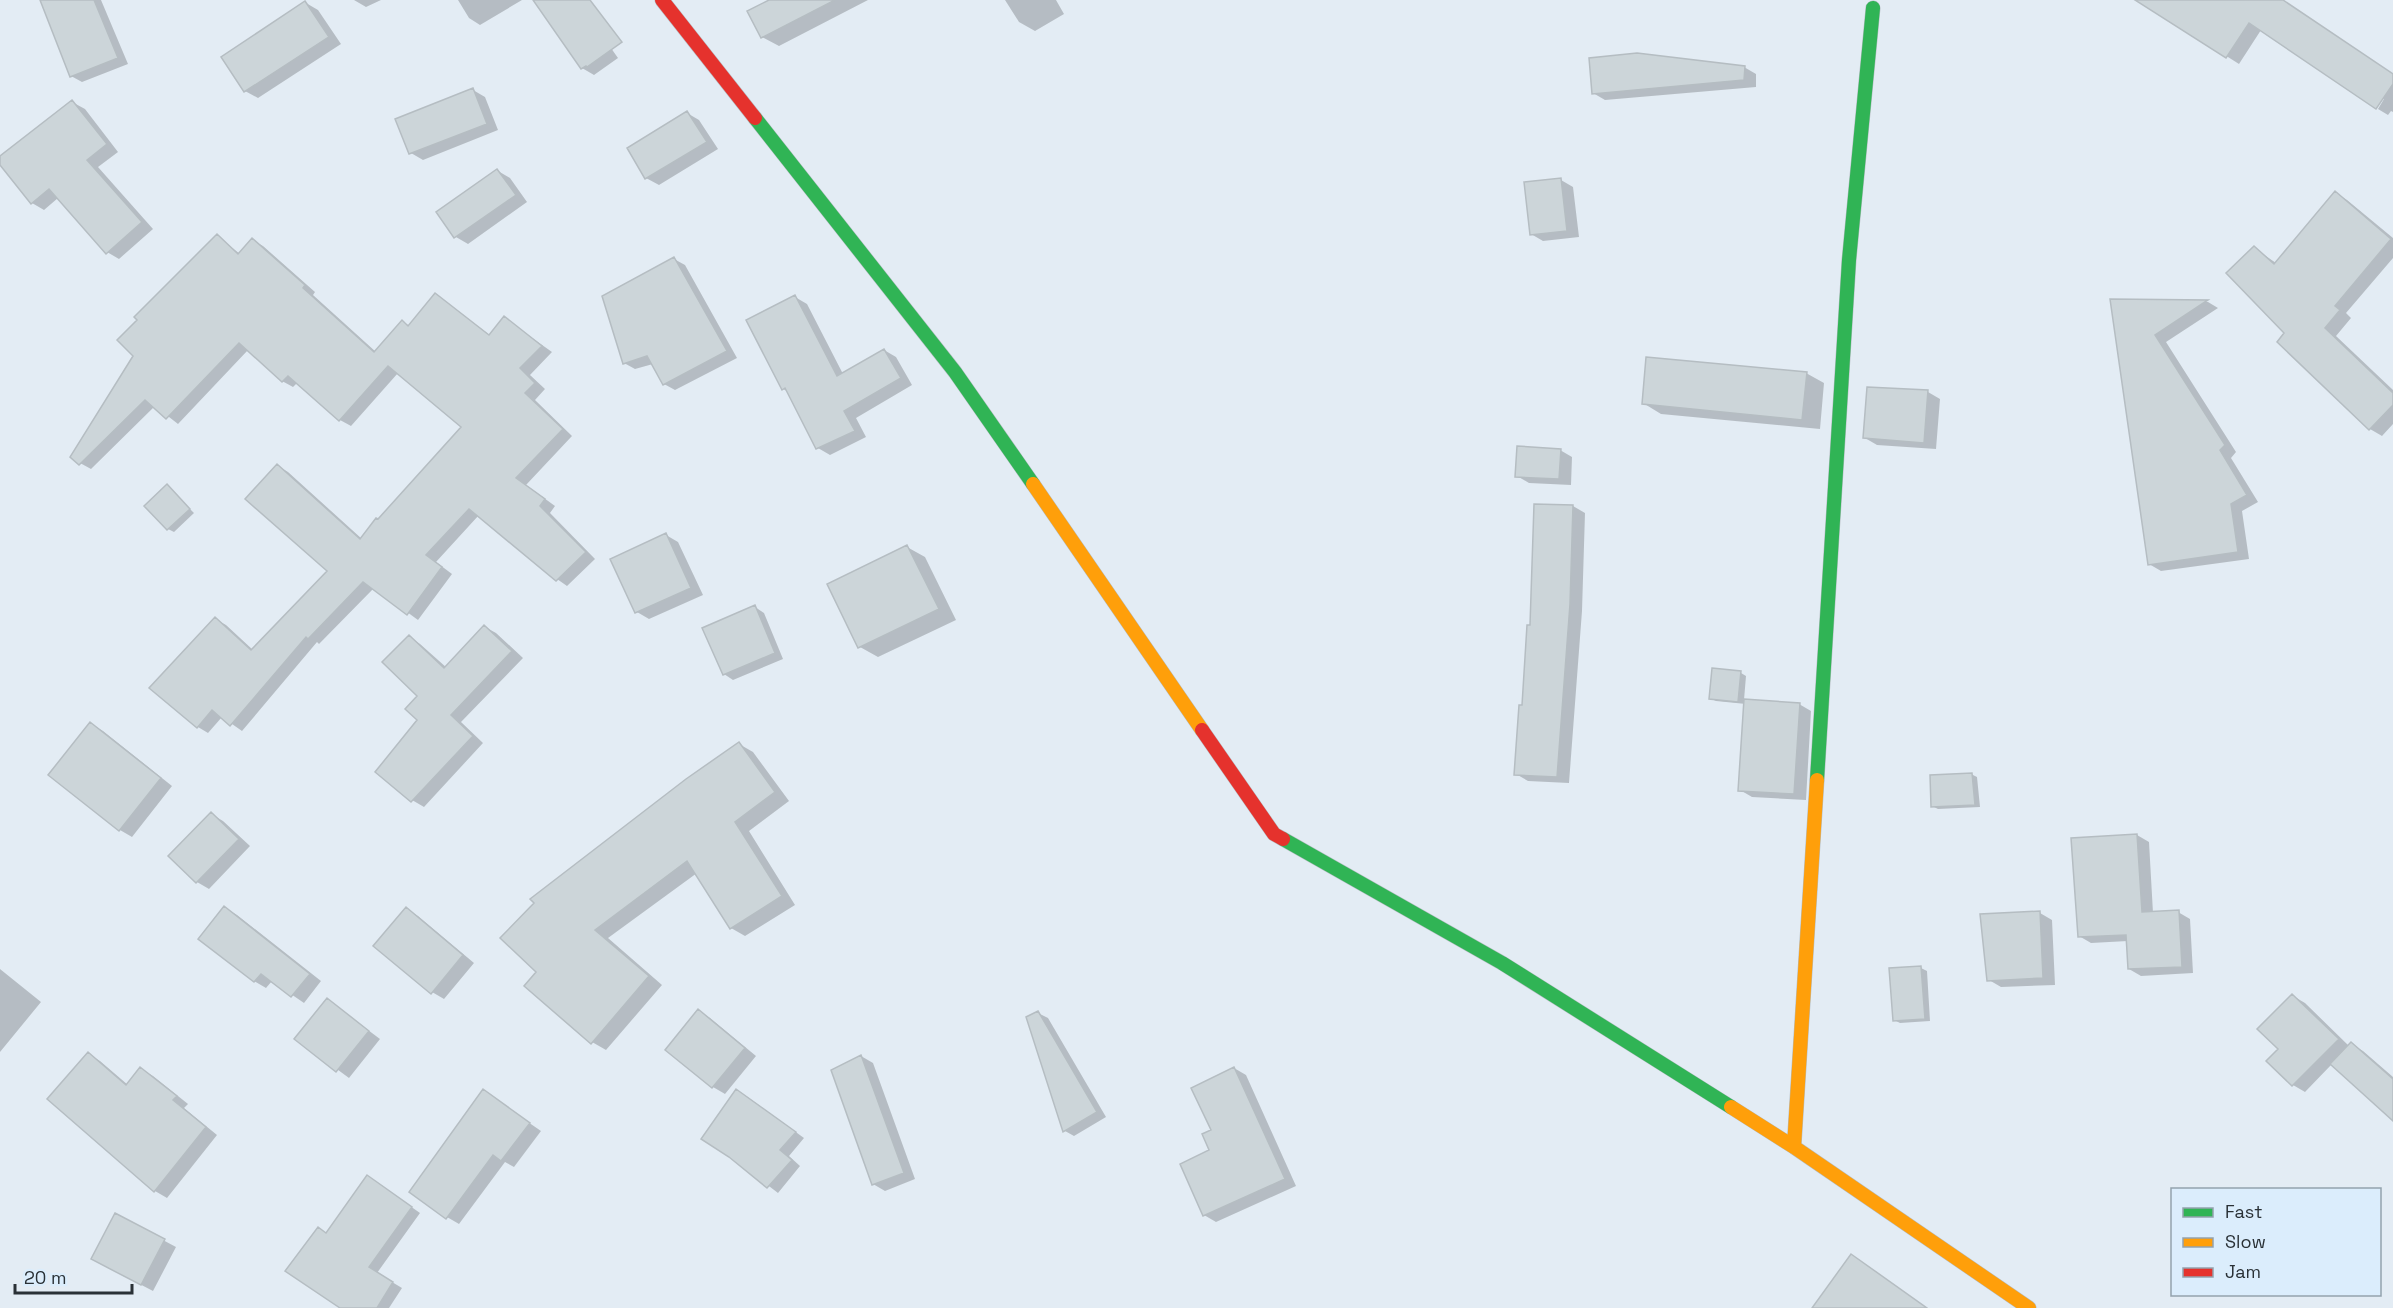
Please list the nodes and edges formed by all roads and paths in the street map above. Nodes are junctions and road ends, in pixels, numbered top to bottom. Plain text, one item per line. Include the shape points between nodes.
1 (662, 0) edge
2 (1873, 8) dead end
3 (1794, 1147) junction
4 (2029, 1308) edge

1 - 3 street via 955,372 1274,834 1502,963
2 - 3 street via 1850,260
3 - 4 street

